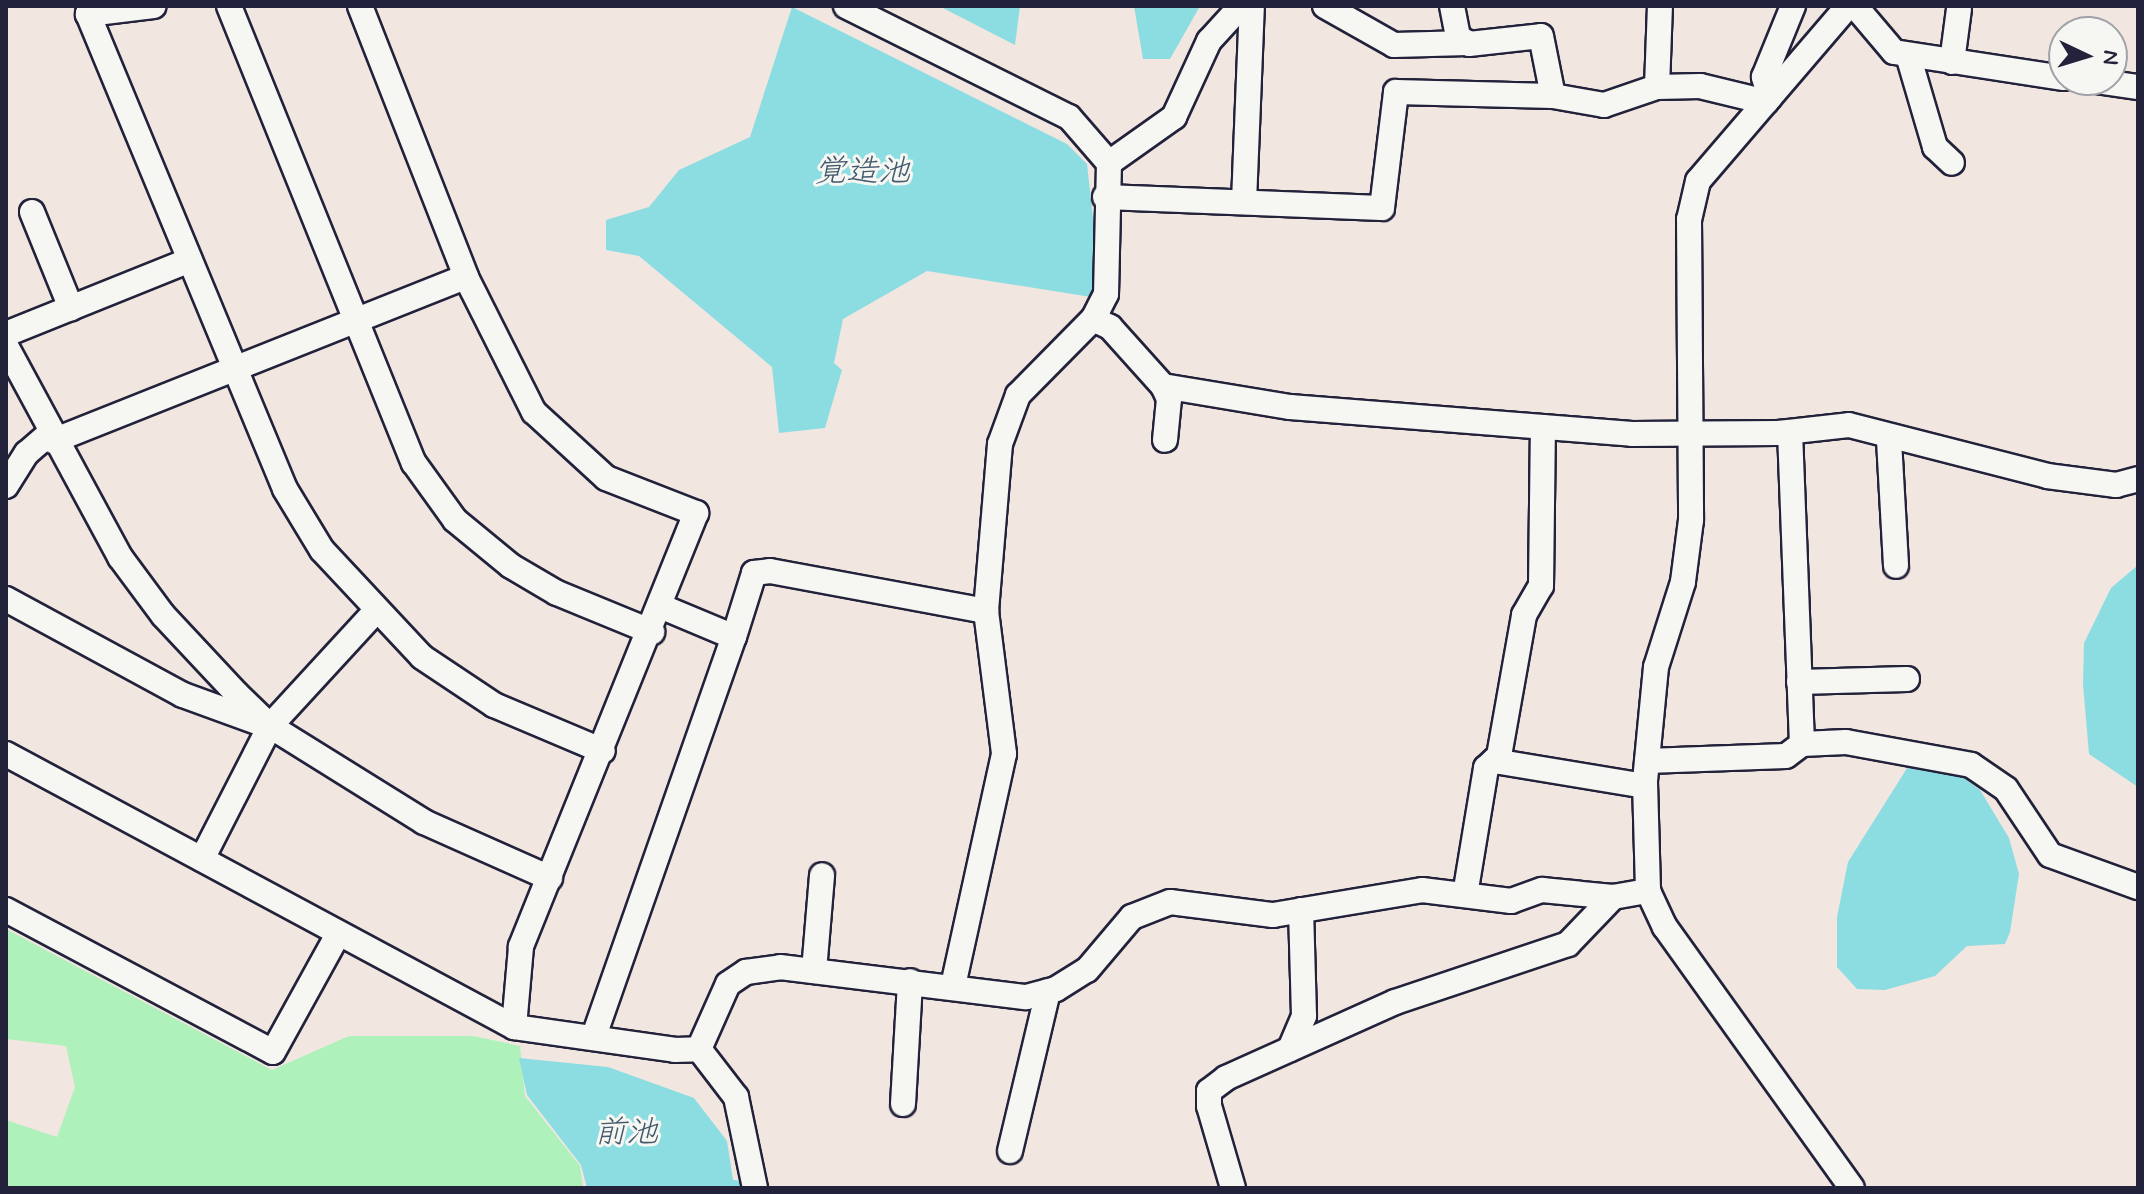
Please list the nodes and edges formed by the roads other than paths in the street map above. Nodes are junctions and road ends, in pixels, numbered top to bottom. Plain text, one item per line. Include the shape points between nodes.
1 (154, 6) edge
2 (229, 6) edge
3 (360, 6) edge
4 (846, 6) edge
5 (1241, 6) edge
6 (1252, 6) edge
7 (1325, 6) edge
8 (1452, 6) edge
9 (1660, 6) edge
10 (1793, 6) edge
11 (1848, 6) edge
12 (1855, 6) edge
13 (1959, 9) dead end
14 (90, 10) edge
15 (1468, 43) junction
16 (1908, 55) junction
17 (1952, 62) junction
18 (2048, 76) edge
19 (1657, 87) junction
20 (1553, 96) junction
21 (1768, 100) junction
22 (1109, 163) junction
23 (1952, 163) dead end
24 (1105, 197) junction
25 (1244, 202) junction
26 (32, 212) dead end
27 (190, 260) junction
28 (466, 277) junction
29 (71, 308) junction
30 (1093, 319) junction
31 (353, 322) junction
32 (6, 334) edge
33 (6, 346) edge
34 (236, 368) junction
35 (1163, 386) junction
36 (1543, 427) junction
37 (1790, 432) junction
38 (1693, 435) junction
39 (51, 438) junction
40 (1165, 440) dead end
41 (1889, 440) junction
42 (2138, 479) edge
43 (6, 486) edge
44 (1896, 566) dead end
45 (6, 599) edge
46 (660, 606) junction
47 (986, 611) junction
48 (374, 613) junction
49 (652, 632) junction
50 (734, 637) junction
51 (1907, 679) dead end
52 (1799, 682) junction
53 (270, 726) junction
54 (1802, 744) junction
55 (603, 751) junction
56 (6, 754) edge
57 (1494, 761) junction
58 (1647, 761) junction
59 (1645, 786) junction
60 (202, 859) junction
61 (822, 875) dead end
62 (550, 878) junction
63 (2138, 887) edge
64 (1648, 891) junction
65 (1465, 895) junction
66 (1613, 897) junction
67 (6, 910) edge
68 (1301, 910) junction
69 (337, 936) junction
70 (814, 971) junction
71 (910, 981) junction
72 (953, 986) junction
73 (1048, 991) junction
74 (514, 1027) junction
75 (594, 1036) junction
76 (699, 1049) junction
77 (1290, 1049) junction
78 (903, 1104) dead end
79 (1010, 1151) dead end
80 (755, 1188) edge
81 (1233, 1188) edge
82 (1852, 1188) edge

1 - 14 street
2 - 31 street
3 - 28 street
4 - 22 street via 1069,117
5 - 22 street via 1209,41 1174,117
6 - 25 street
7 - 15 street via 1394,45
8 - 15 street via 1458,37
9 - 19 street
10 - 21 street via 1764,77
11 - 21 street
12 - 16 street via 1894,52
13 - 17 street
14 - 27 street
15 - 20 street via 1541,36
16 - 17 street
16 - 23 street via 1935,147
17 - 18 street
19 - 20 street via 1604,105
19 - 21 street via 1700,86
20 - 25 street via 1396,92 1382,208
21 - 38 street via 1698,181 1689,219
22 - 24 street
24 - 25 street
24 - 30 street via 1111,268
26 - 29 street
27 - 29 street
27 - 34 street
28 - 31 street
28 - 46 street via 510,374 567,446 606,478 696,513
29 - 32 street
30 - 35 street via 1110,327
30 - 47 street via 1018,395 1000,444
31 - 34 street
31 - 49 street via 414,463 455,520 557,593
33 - 39 street
34 - 39 street
34 - 48 street via 285,489 322,550
35 - 36 street via 1290,407
35 - 40 street via 1169,399
36 - 38 street
36 - 57 street via 1541,586 1524,615
37 - 38 street
37 - 41 street via 1849,425
37 - 52 street
38 - 58 street via 1683,582 1656,667
39 - 43 street via 27,453
39 - 53 street via 120,557 163,615
41 - 42 street via 1991,457 2047,476 2116,485
41 - 44 street
45 - 53 street via 183,695
46 - 49 street
46 - 50 street
47 - 50 street via 770,571 754,573
47 - 72 street via 1004,754
48 - 53 street
48 - 55 street via 422,657 494,705
49 - 55 street
50 - 75 street
51 - 52 street
52 - 54 street
53 - 60 street
53 - 62 street via 424,822
54 - 58 street via 1786,756
54 - 63 street via 1846,742 1971,765 2006,789 2050,855
55 - 62 street
56 - 60 street
57 - 59 street
57 - 65 street via 1486,768
58 - 59 street
59 - 64 street
60 - 69 street
61 - 70 street
62 - 74 street via 521,947
64 - 66 street
64 - 82 street via 1665,927
65 - 66 street via 1511,901 1542,890
65 - 68 street via 1422,890
66 - 77 street via 1568,944 1395,1002
67 - 69 street via 273,1052
68 - 73 street via 1273,915 1170,902 1148,907 1110,939 1087,970
68 - 77 street via 1304,1016
69 - 74 street
70 - 71 street
70 - 76 street via 780,967 746,972 728,984
71 - 72 street
71 - 78 street
72 - 73 street via 1026,997
73 - 79 street
74 - 75 street
75 - 76 street
76 - 80 street via 736,1097
77 - 81 street via 1209,1091

